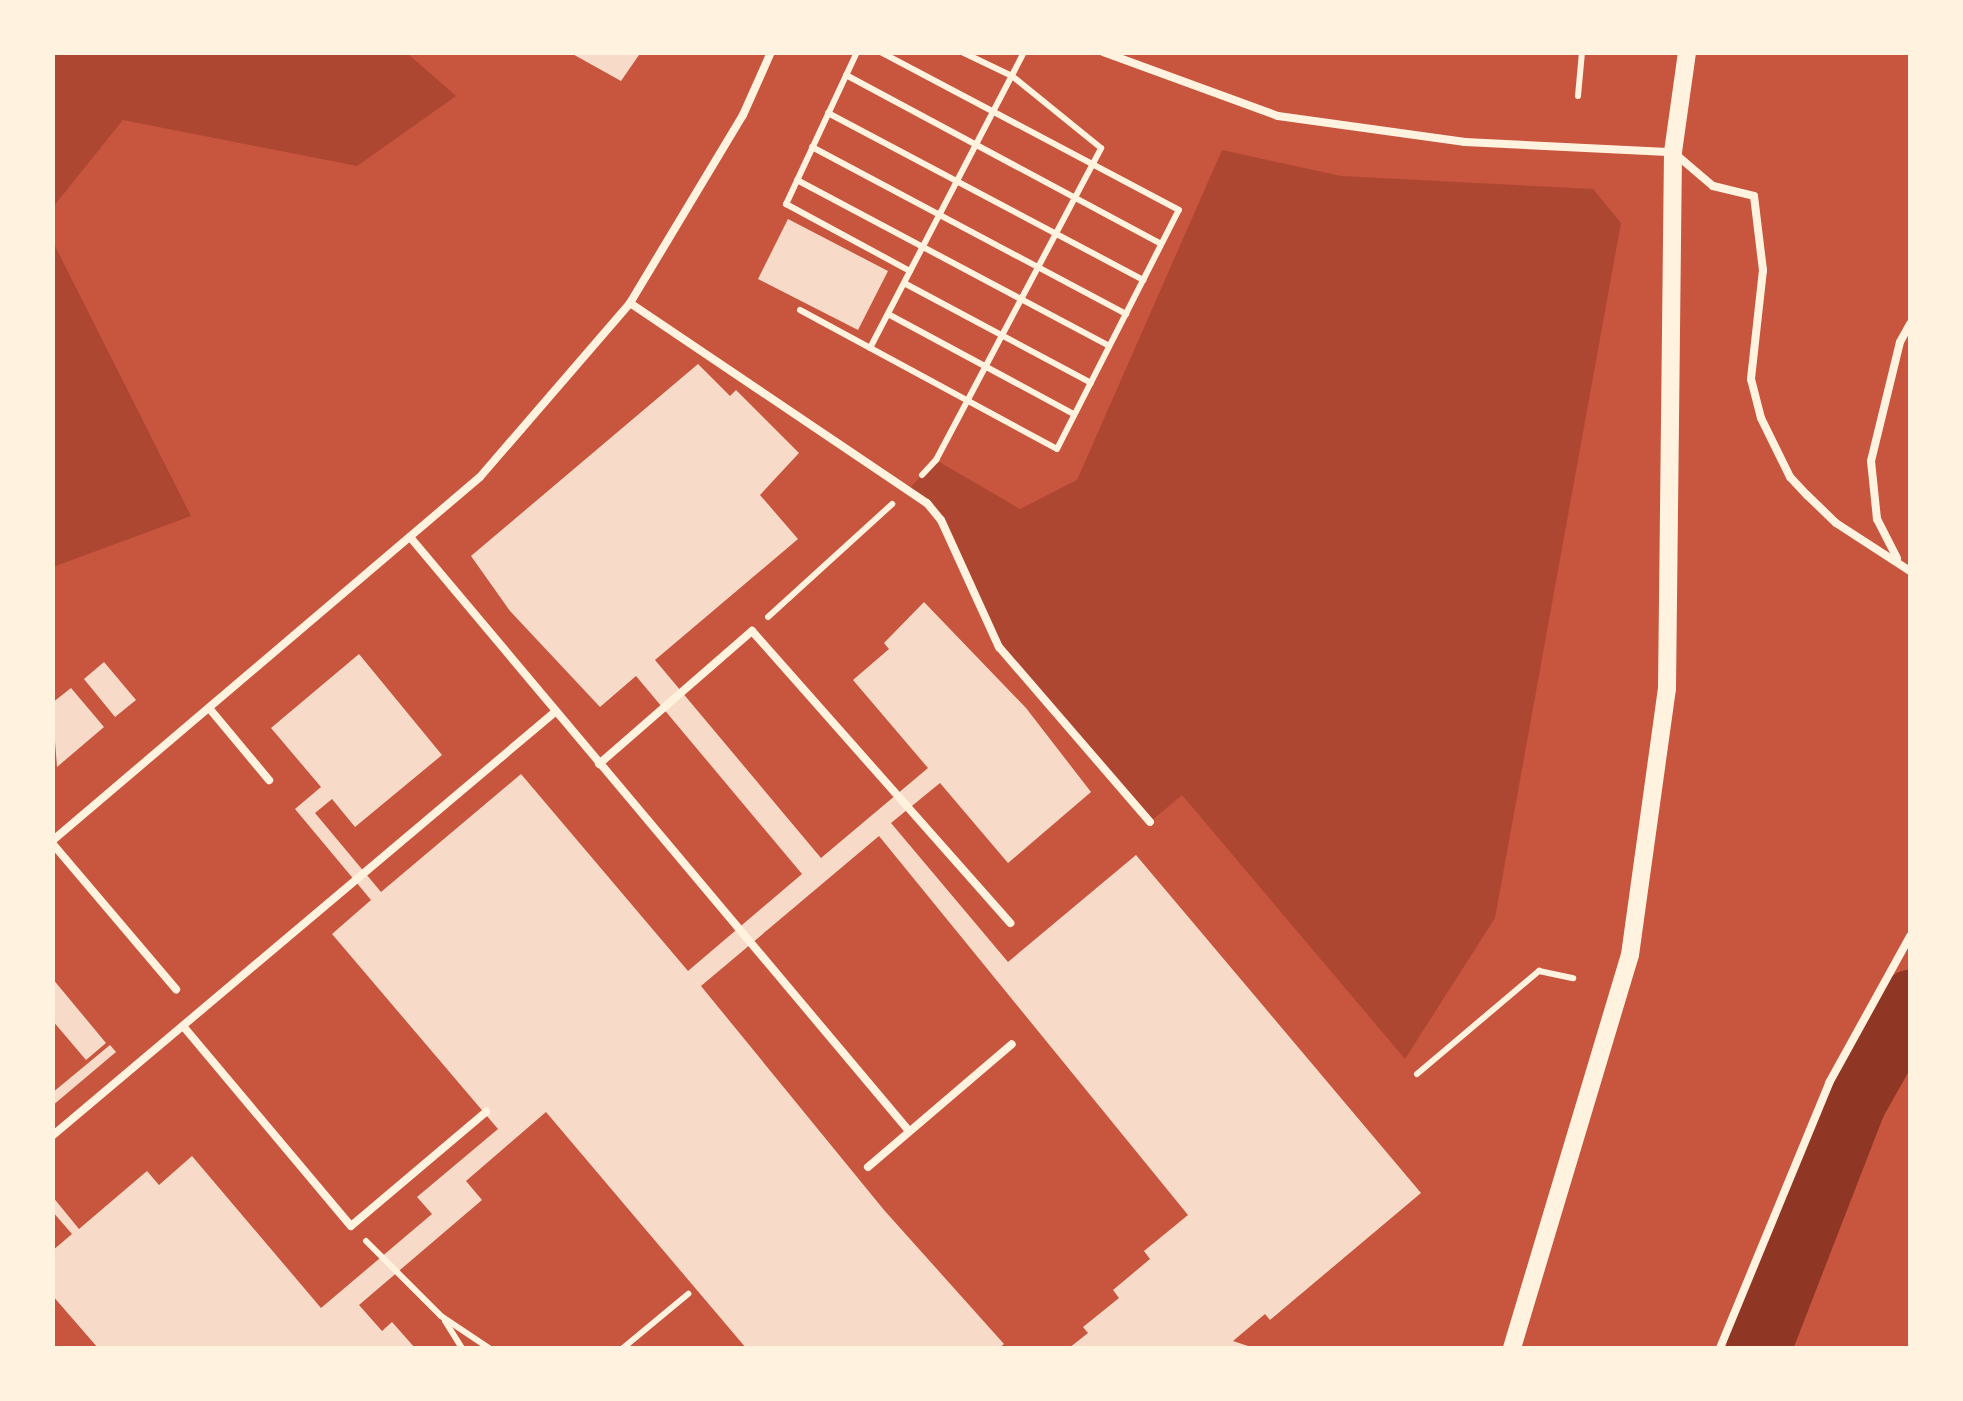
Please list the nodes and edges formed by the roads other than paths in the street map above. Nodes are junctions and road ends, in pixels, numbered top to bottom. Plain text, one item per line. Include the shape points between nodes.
1 (771, 52) edge
2 (1104, 52) edge
3 (1687, 52) edge
4 (1673, 152) junction
5 (630, 303) junction
6 (1910, 324) edge
7 (410, 537) junction
8 (1897, 559) junction
9 (1910, 571) edge
10 (209, 708) junction
11 (556, 712) junction
12 (599, 764) junction
13 (269, 780) dead end
14 (1150, 822) dead end
15 (52, 842) edge
16 (1010, 923) dead end
17 (1910, 936) edge
18 (176, 989) dead end
19 (182, 1026) junction
20 (1012, 1044) dead end
21 (486, 1112) dead end
22 (910, 1131) junction
23 (52, 1136) edge
24 (868, 1167) dead end
25 (1512, 1348) edge
26 (1720, 1348) edge

1 - 5 lane via 742,115
2 - 4 lane via 1278,116 1466,142
3 - 4 street
4 - 8 lane via 1713,186 1754,196 1763,270 1751,379 1790,477 1836,523
4 - 25 street via 1662,727 1630,954
5 - 7 lane via 480,478
5 - 14 lane via 908,489 941,520 1000,647
6 - 8 lane via 1872,461 1876,518
7 - 10 lane
7 - 11 lane
8 - 9 lane
10 - 13 lane
10 - 15 lane
11 - 12 lane
11 - 19 lane
12 - 16 lane via 752,631
12 - 22 lane
15 - 18 lane
17 - 26 lane via 1829,1083
19 - 21 lane via 351,1226
19 - 23 lane
20 - 22 lane
22 - 24 lane

